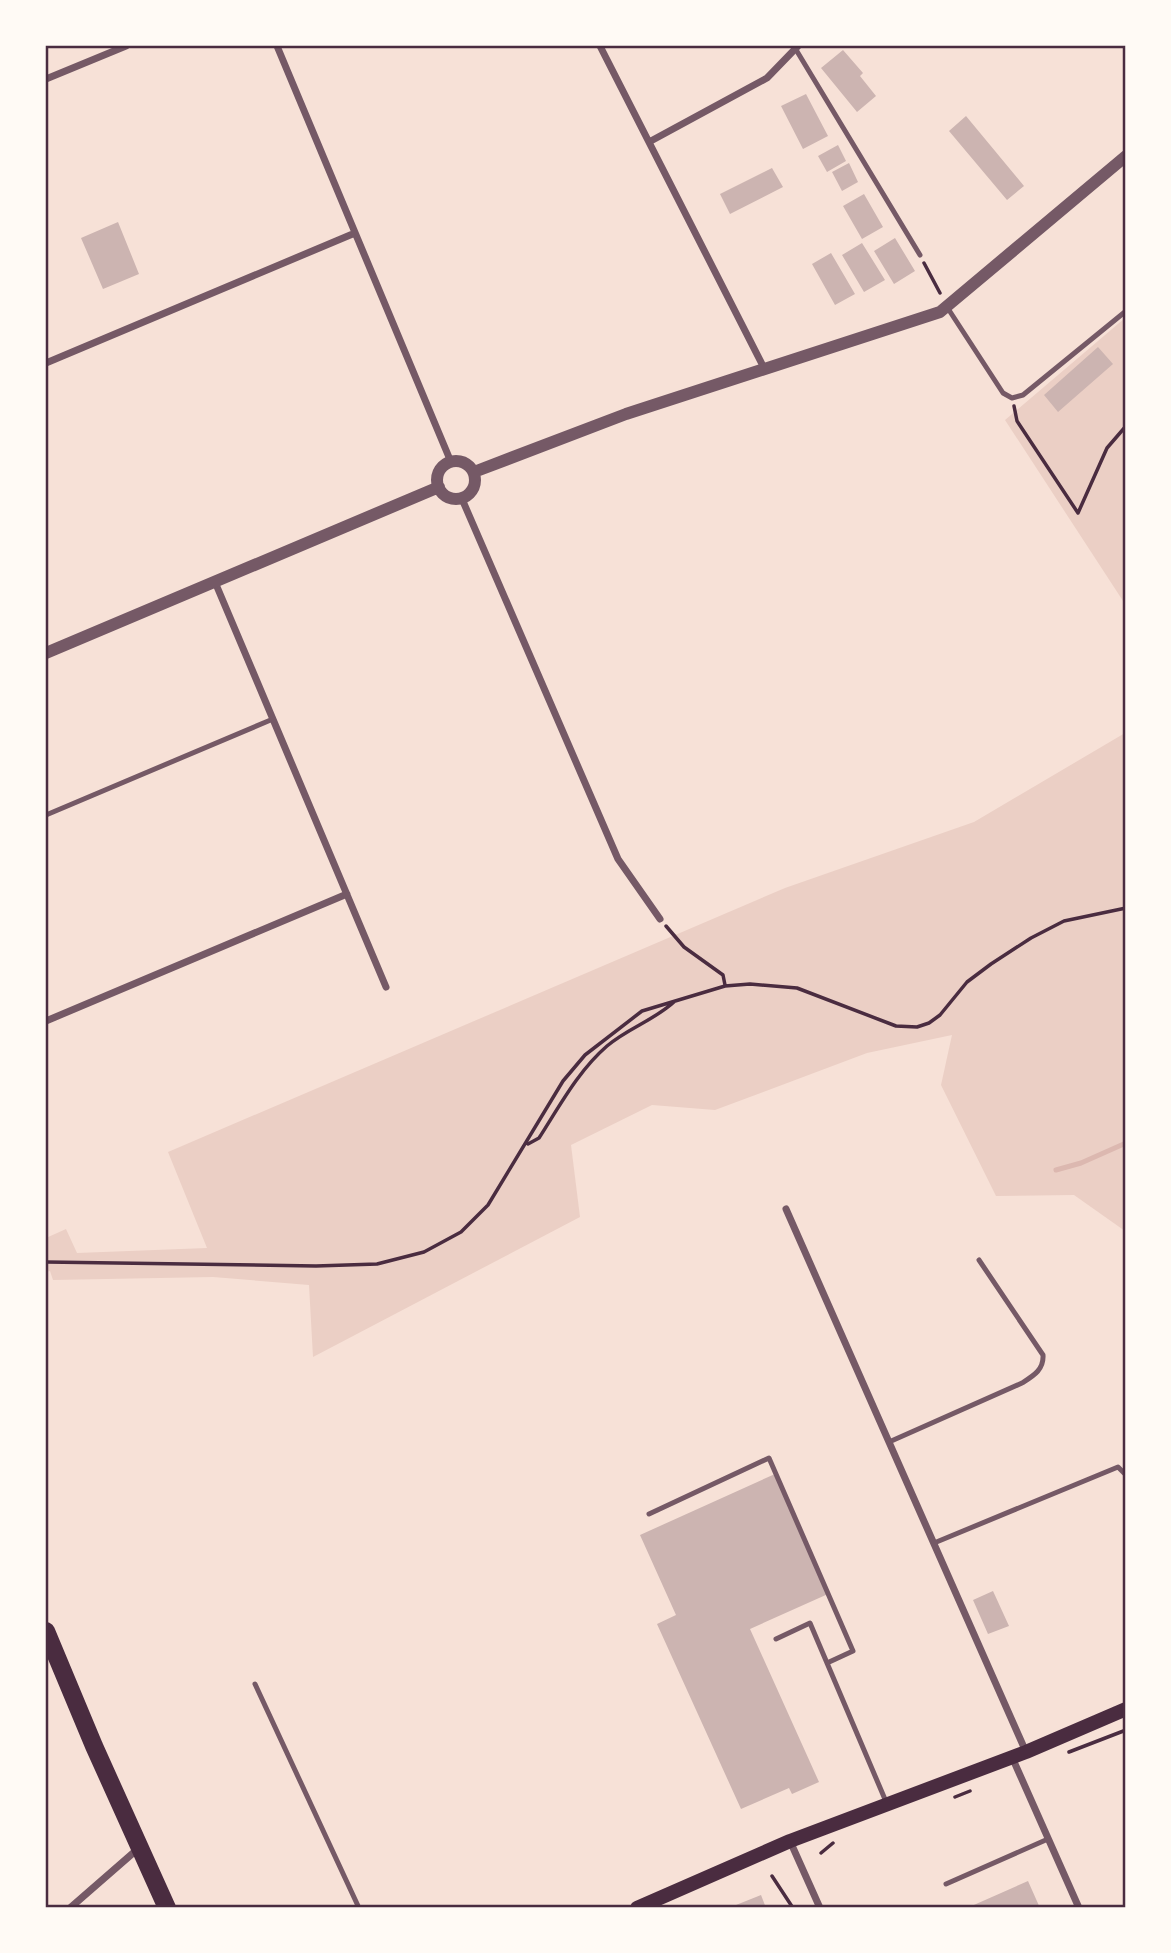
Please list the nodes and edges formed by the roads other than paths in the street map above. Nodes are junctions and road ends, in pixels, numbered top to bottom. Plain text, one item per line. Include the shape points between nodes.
1 (126, 46) edge
2 (277, 46) edge
3 (600, 46) edge
4 (796, 46) edge
5 (46, 79) edge
6 (649, 142) junction
7 (1125, 156) edge
8 (355, 233) junction
9 (920, 255) road end
10 (947, 307) junction
11 (1125, 311) edge
12 (46, 363) edge
13 (764, 368) junction
14 (451, 462) junction
15 (474, 472) junction
16 (439, 487) junction
17 (462, 499) junction
18 (215, 582) junction
19 (46, 653) edge
20 (273, 719) junction
21 (46, 815) edge
22 (347, 894) junction
23 (660, 919) road end
24 (386, 987) dead end
25 (46, 1021) edge
26 (786, 1209) dead end
27 (979, 1260) dead end
28 (889, 1442) junction
29 (1125, 1475) edge
30 (649, 1514) dead end
31 (934, 1543) junction
32 (46, 1631) edge
33 (776, 1639) dead end
34 (827, 1663) junction
35 (255, 1684) dead end
36 (1125, 1709) edge
37 (1019, 1754) junction
38 (887, 1804) junction
39 (1048, 1839) junction
40 (790, 1841) junction
41 (141, 1847) junction
42 (946, 1884) dead end
43 (70, 1908) edge
44 (167, 1908) edge
45 (359, 1908) edge
46 (637, 1908) edge
47 (820, 1908) edge
48 (1079, 1908) edge

1 - 5 street
2 - 8 street
3 - 6 street
4 - 6 street via 767,78
4 - 9 lane
6 - 13 street
7 - 10 street
8 - 12 street
8 - 14 street
10 - 11 lane via 1003,393 1012,398 1023,395
10 - 13 street
13 - 15 street
14 - 15 street via 464,463
14 - 16 street via 439,472
15 - 17 street via 474,488
16 - 17 street via 448,498
16 - 18 street
17 - 23 street via 618,859
18 - 19 street
18 - 20 street
20 - 21 lane
20 - 22 street
22 - 24 street
22 - 25 street
26 - 28 street
27 - 28 lane via 1044,1363 1022,1383
28 - 31 street
29 - 31 lane via 1118,1467
30 - 34 lane via 769,1458 853,1651
31 - 37 street
32 - 41 main road
33 - 34 lane via 810,1623
34 - 38 lane
35 - 45 lane
36 - 37 main road
37 - 38 main road
37 - 39 street
38 - 40 main road
39 - 42 lane
39 - 48 street
40 - 46 main road
40 - 47 street
41 - 43 street
41 - 44 main road

